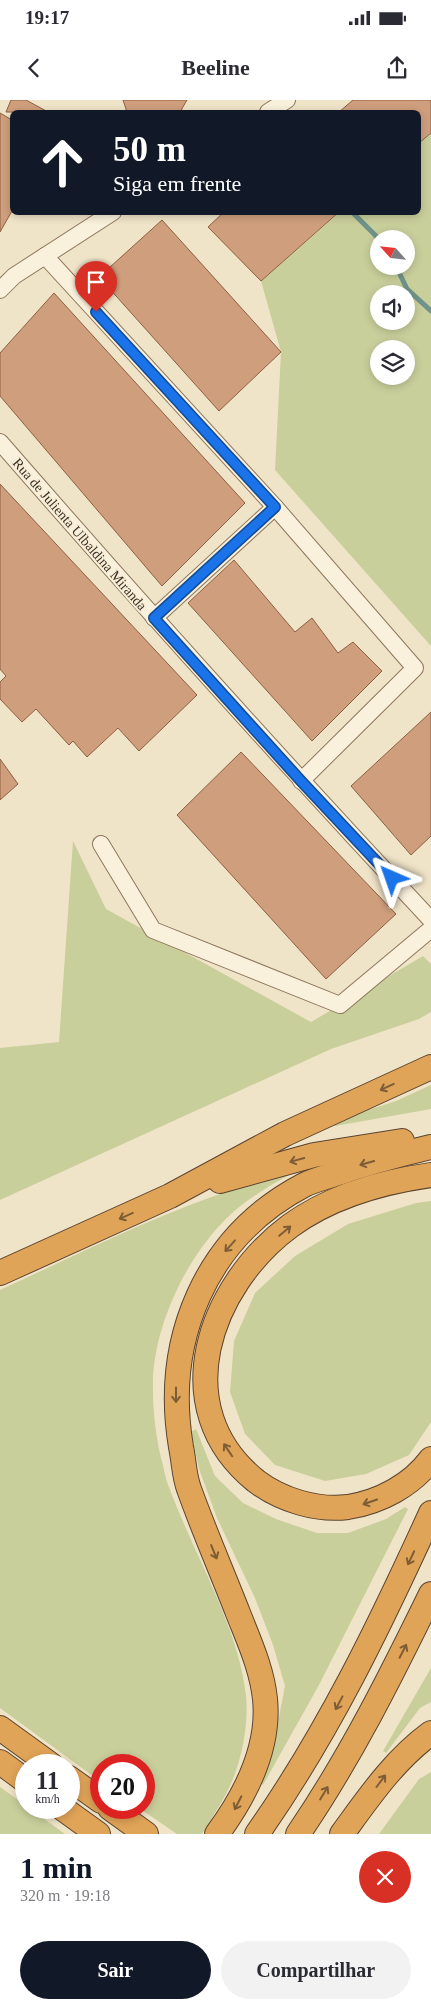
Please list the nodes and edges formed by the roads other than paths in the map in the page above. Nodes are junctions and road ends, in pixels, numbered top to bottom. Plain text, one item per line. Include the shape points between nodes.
1 (287, 100) edge
2 (271, 110) edge
3 (107, 215) edge
4 (45, 256) junction
5 (0, 290) edge
6 (0, 442) edge
7 (275, 507) junction
8 (154, 618) junction
9 (301, 781) junction
10 (102, 844) dead end
11 (431, 920) edge
12 (431, 929) edge
13 (431, 1067) edge
14 (431, 1137) edge
15 (431, 1147) edge
16 (431, 1174) edge
17 (170, 1196) junction
18 (0, 1272) edge
19 (431, 1458) edge
20 (431, 1513) edge
21 (431, 1594) edge
22 (0, 1728) edge
23 (431, 1733) edge
24 (36, 1754) edge
25 (0, 1762) edge
26 (15, 1773) edge
27 (77, 1819) edge
28 (125, 1819) edge
29 (98, 1834) edge
30 (146, 1834) edge
31 (217, 1834) edge
32 (257, 1834) edge
33 (298, 1834) edge
34 (342, 1834) edge

1 - 2 street
3 - 4 street
4 - 5 street via 14,276
4 - 7 street
6 - 8 street, Rua de Julienta Ulbaldina Miranda
7 - 8 street
7 - 9 street via 415,668
8 - 9 street, Rua de Julienta Ulbaldina Miranda
9 - 11 street, Rua de Julienta Ulbaldina Miranda
10 - 12 street via 153,930 340,1005
13 -> 17 highway via 285,1134
14 -> 17 highway via 314,1156
15 -> 31 highway via 357,1166 305,1184 276,1202 226,1250 206,1280 186,1325 178,1363 176,1395 188,1487 259,1666 265,1701 263,1735 255,1770 232,1814
19 -> 16 highway via 412,1479 386,1496 364,1504 337,1508 290,1500 260,1484 226,1449 205,1396 205,1370 211,1339 224,1305 242,1274 264,1248 317,1209 359,1190
17 -> 18 highway
20 -> 32 highway via 380,1624 332,1715 298,1774
33 -> 21 highway via 357,1738
22 - 24 highway
34 -> 23 highway via 386,1775 411,1748
25 - 26 highway
27 - 29 highway
28 - 30 highway

